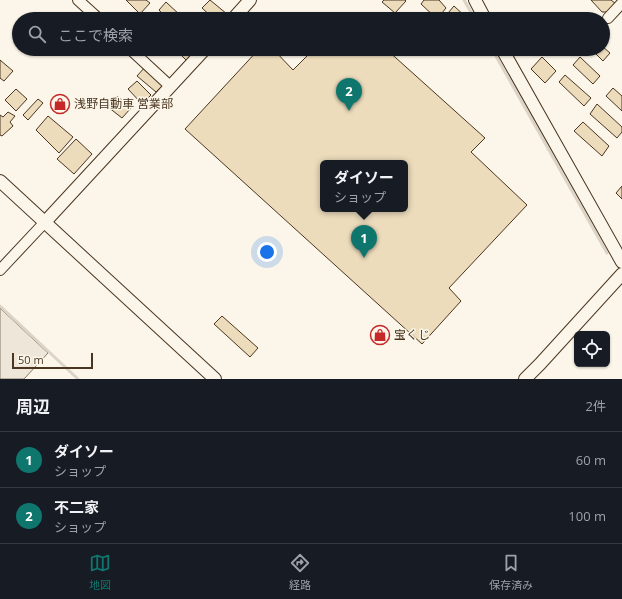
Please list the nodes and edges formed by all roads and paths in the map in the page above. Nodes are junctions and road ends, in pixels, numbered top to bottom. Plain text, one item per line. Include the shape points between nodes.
1 (78, 0) edge
2 (250, 0) edge
3 (475, 0) edge
4 (622, 3) edge
5 (91, 12) edge
6 (239, 12) edge
7 (481, 12) edge
8 (610, 16) edge
9 (138, 56) edge
10 (198, 56) edge
11 (506, 56) edge
12 (170, 86) junction
13 (0, 181) edge
14 (45, 222) junction
15 (622, 262) edge
16 (0, 270) edge
17 (622, 274) edge
18 (215, 379) edge
19 (525, 379) edge

1 - 5 street
2 - 6 street
3 - 7 street
4 - 8 street
9 - 12 street
10 - 12 street
11 - 15 street
12 - 14 street
13 - 14 street
14 - 16 street
14 - 18 street
17 - 19 street

